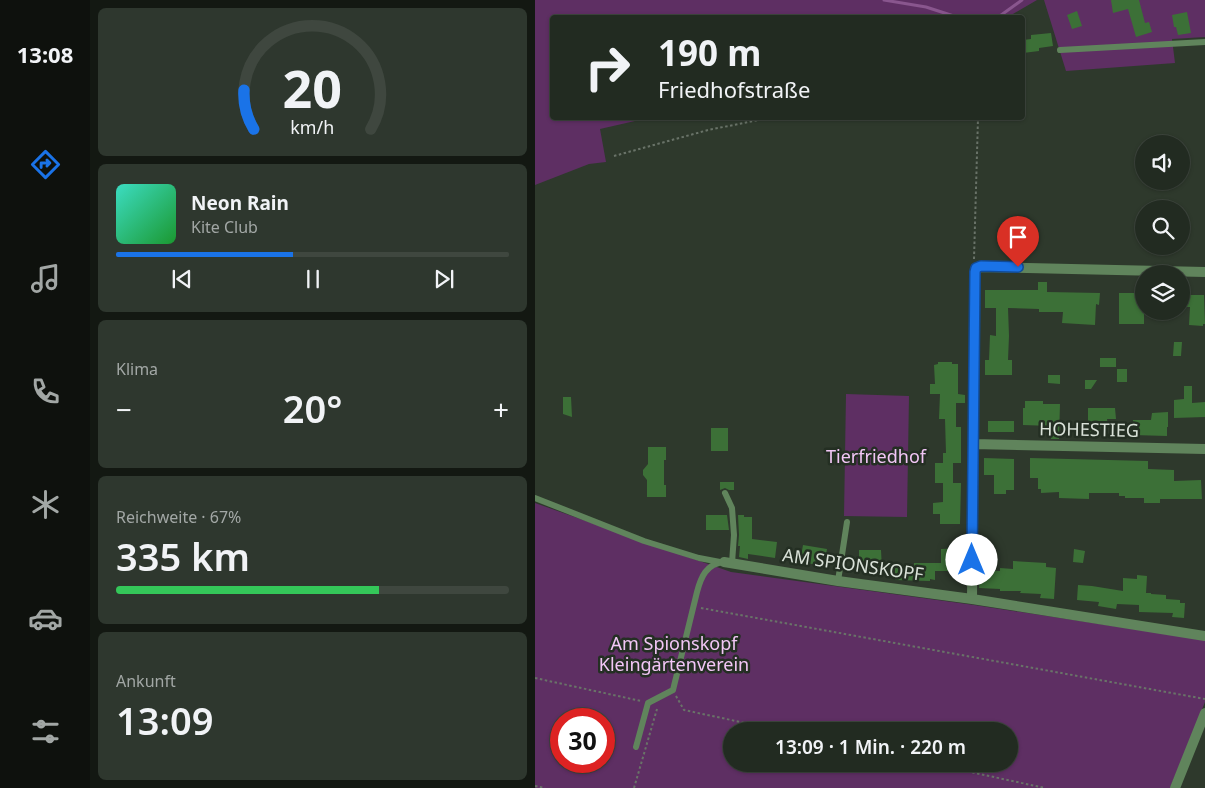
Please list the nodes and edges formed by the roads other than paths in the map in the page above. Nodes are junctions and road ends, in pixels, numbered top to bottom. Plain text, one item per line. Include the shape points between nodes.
1 (1205, 42) edge
2 (1060, 50) dead end
3 (1205, 272) edge
4 (973, 444) junction
5 (1205, 449) edge
6 (725, 492) dead end
7 (535, 498) edge
8 (847, 522) dead end
9 (728, 563) junction
10 (838, 581) junction
11 (972, 599) junction
12 (1205, 636) edge
13 (1205, 713) edge
14 (636, 747) dead end
15 (1175, 788) edge

1 - 2 lane
3 - 4 street via 976,268
4 - 5 street, HOHESTIEG
4 - 11 street
6 - 9 lane via 732,508 734,534
7 - 9 lane, AM SPIONSKOPF via 644,541 699,558
8 - 10 lane
9 - 10 street, AM SPIONSKOPF
9 - 14 lane via 713,565 703,574 673,690 648,703
10 - 11 street, AM SPIONSKOPF
11 - 12 street, AM SPIONSKOPF
13 - 15 street

